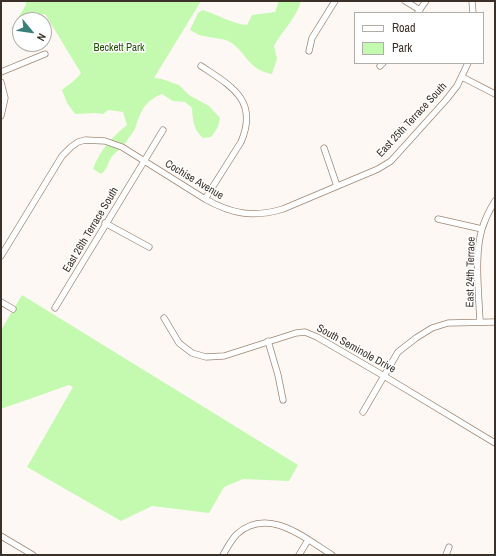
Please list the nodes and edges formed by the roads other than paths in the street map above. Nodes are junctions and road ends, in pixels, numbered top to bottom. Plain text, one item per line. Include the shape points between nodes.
1 (335, 1) edge
2 (405, 1) edge
3 (426, 1) edge
4 (472, 1) edge
5 (419, 11) edge
6 (473, 12) edge
7 (309, 51) dead end
8 (45, 54) dead end
9 (468, 64) edge
10 (200, 66) dead end
11 (1, 72) edge
12 (462, 77) junction
13 (1, 82) edge
14 (495, 94) edge
15 (1, 116) edge
16 (163, 130) dead end
17 (324, 148) dead end
18 (144, 162) junction
19 (337, 186) junction
20 (205, 199) junction
21 (495, 200) edge
22 (438, 219) dead end
23 (105, 224) junction
24 (482, 229) junction
25 (149, 247) dead end
26 (1, 256) edge
27 (1, 302) edge
28 (55, 308) dead end
29 (13, 309) dead end
30 (164, 318) dead end
31 (480, 322) junction
32 (495, 322) edge
33 (268, 341) junction
34 (384, 376) junction
35 (283, 400) dead end
36 (363, 412) dead end
37 (495, 443) edge
38 (1, 536) edge
39 (308, 540) junction
40 (448, 548) dead end
41 (33, 555) edge
42 (223, 555) edge
43 (299, 555) edge
44 (332, 555) edge
45 (446, 555) edge

1 - 7 street via 312,38
2 - 5 street
3 - 5 street
4 - 6 street
8 - 11 street
9 - 12 street, East 25th Terrace South
10 - 20 street via 237,92 245,107 247,120 241,142
12 - 14 street
12 - 19 street, East 25th Terrace South via 446,100 391,161
13 - 15 street via 5,98
16 - 18 street, East 26th Terrace South
17 - 19 street
18 - 20 street, Cochise Avenue
18 - 23 street, East 26th Terrace South
18 - 26 street, Cochise Avenue via 122,147 105,141 78,142 62,156
19 - 20 street, Cochise Avenue via 283,209 261,214 232,212
21 - 24 street, East 24th Terrace
22 - 24 street
23 - 25 street
23 - 28 street, East 26th Terrace South
24 - 31 street, East 24th Terrace via 479,250
27 - 29 street
30 - 33 street, South Seminole Drive via 179,343 200,356 224,356
31 - 32 street
31 - 34 street via 440,324 398,352
33 - 34 street, South Seminole Drive via 305,332
33 - 35 street
34 - 36 street
34 - 37 street, South Seminole Drive
38 - 41 street
39 - 42 street via 284,526 258,523 246,527 236,535
39 - 43 street
39 - 44 street
40 - 45 street

